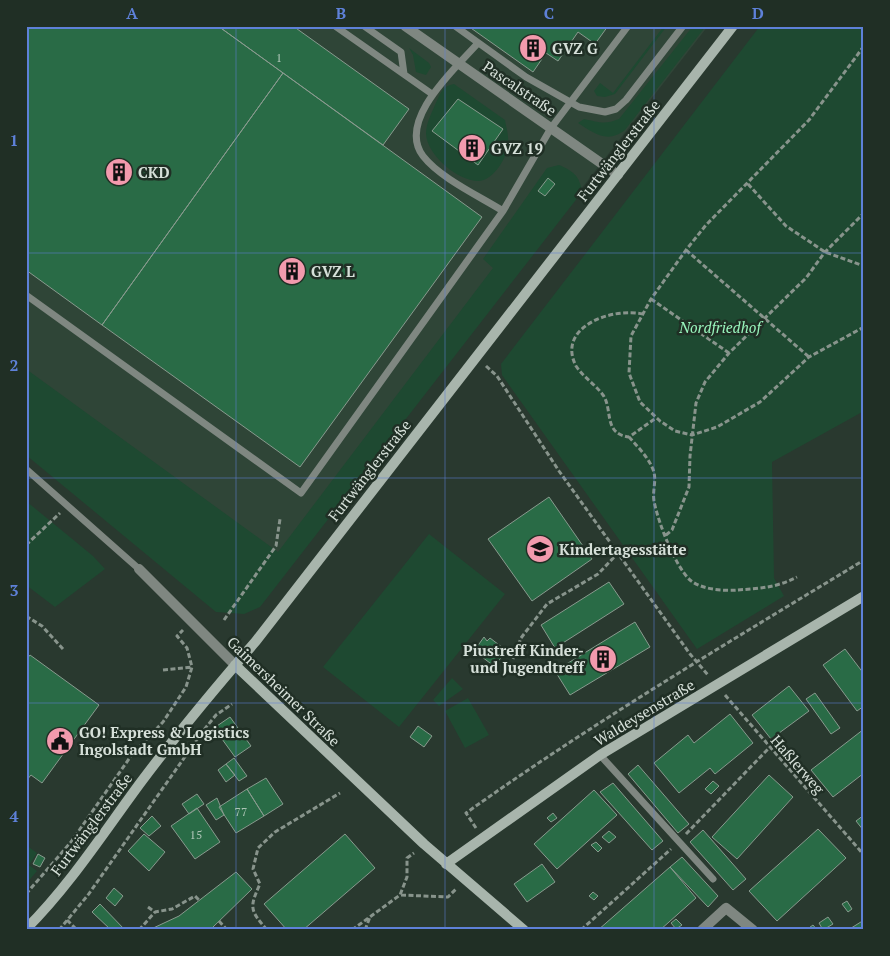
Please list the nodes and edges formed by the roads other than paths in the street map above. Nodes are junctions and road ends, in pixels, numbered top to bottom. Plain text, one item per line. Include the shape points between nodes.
1 (335, 26) edge
2 (364, 26) edge
3 (405, 26) edge
4 (455, 26) edge
5 (628, 26) edge
6 (683, 26) edge
7 (733, 26) edge
8 (478, 43) junction
9 (459, 65) junction
10 (404, 74) junction
11 (432, 94) junction
12 (570, 102) junction
13 (551, 128) junction
14 (618, 175) junction
15 (502, 211) junction
16 (26, 296) edge
17 (26, 469) edge
18 (139, 569) joint
19 (864, 596) edge
20 (235, 665) junction
21 (600, 755) junction
22 (446, 864) junction
23 (712, 879) dead end
24 (26, 929) edge
25 (524, 930) edge
26 (702, 930) edge
27 (752, 930) edge

1 - 10 lane
2 - 10 lane via 401,52
3 - 9 street, Pascalstraße
4 - 8 lane
5 - 12 lane
6 - 12 lane via 616,109 592,111
7 - 14 street, Furtwänglerstraße
8 - 9 lane
8 - 12 lane via 526,77
9 - 11 lane
9 - 13 street, Pascalstraße
10 - 11 lane
11 - 15 lane via 421,114 416,136 422,154 436,168
12 - 13 lane
13 - 14 street, Pascalstraße
13 - 15 lane
14 - 20 street, Furtwänglerstraße
15 - 16 lane via 301,493
17 - 18 lane, Gaimersheimer Straße
18 - 20 street, Gaimersheimer Straße
19 - 21 street, Waldeysenstraße
20 - 22 street, Gaimersheimer Straße
20 - 24 street, Furtwänglerstraße via 77,869
21 - 22 street, Waldeysenstraße
21 - 23 lane
22 - 25 street, Gaimersheimer Straße
26 - 27 street via 726,908

